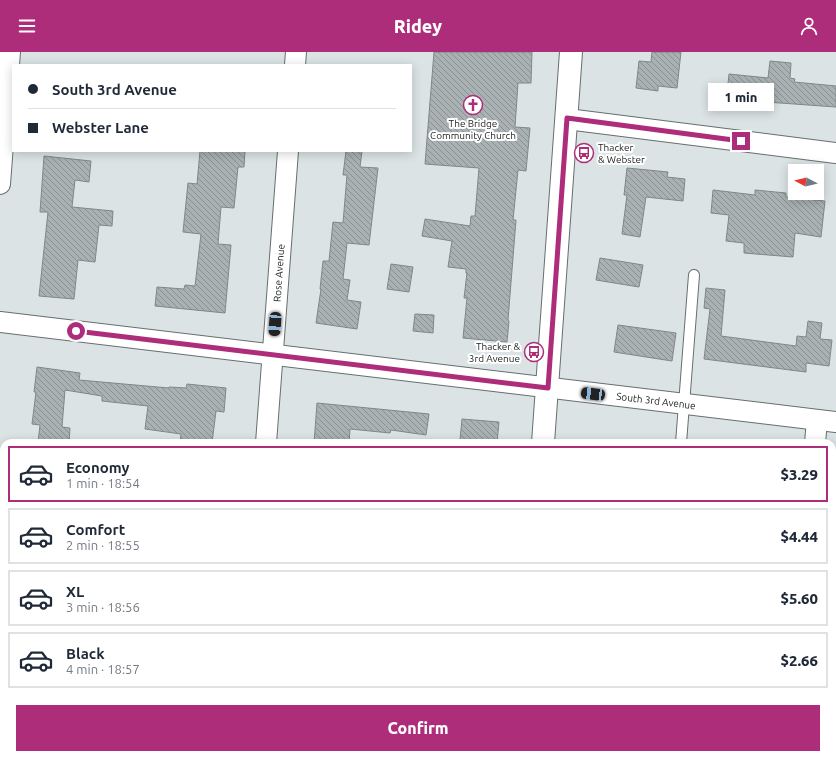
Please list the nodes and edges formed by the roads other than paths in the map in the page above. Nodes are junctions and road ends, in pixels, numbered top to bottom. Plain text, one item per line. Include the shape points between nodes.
1 (10, 52) edge
2 (296, 52) edge
3 (571, 52) edge
4 (295, 64) edge
5 (567, 118) junction
6 (288, 152) edge
7 (836, 153) edge
8 (0, 184) edge
9 (694, 275) dead end
10 (0, 322) edge
11 (273, 355) junction
12 (548, 388) junction
13 (685, 405) junction
14 (826, 421) edge
15 (266, 439) edge
16 (543, 439) edge
17 (681, 439) edge
18 (817, 439) edge

1 - 8 street
2 - 4 street
3 - 5 street
5 - 7 street
5 - 12 street
6 - 11 street, Rose Avenue
9 - 13 lane
10 - 11 street, South 3rd Avenue
11 - 12 street, South 3rd Avenue
11 - 15 street, Rose Avenue
12 - 13 street, South 3rd Avenue
12 - 16 street
13 - 14 street, South 3rd Avenue
13 - 17 lane
14 - 18 street

